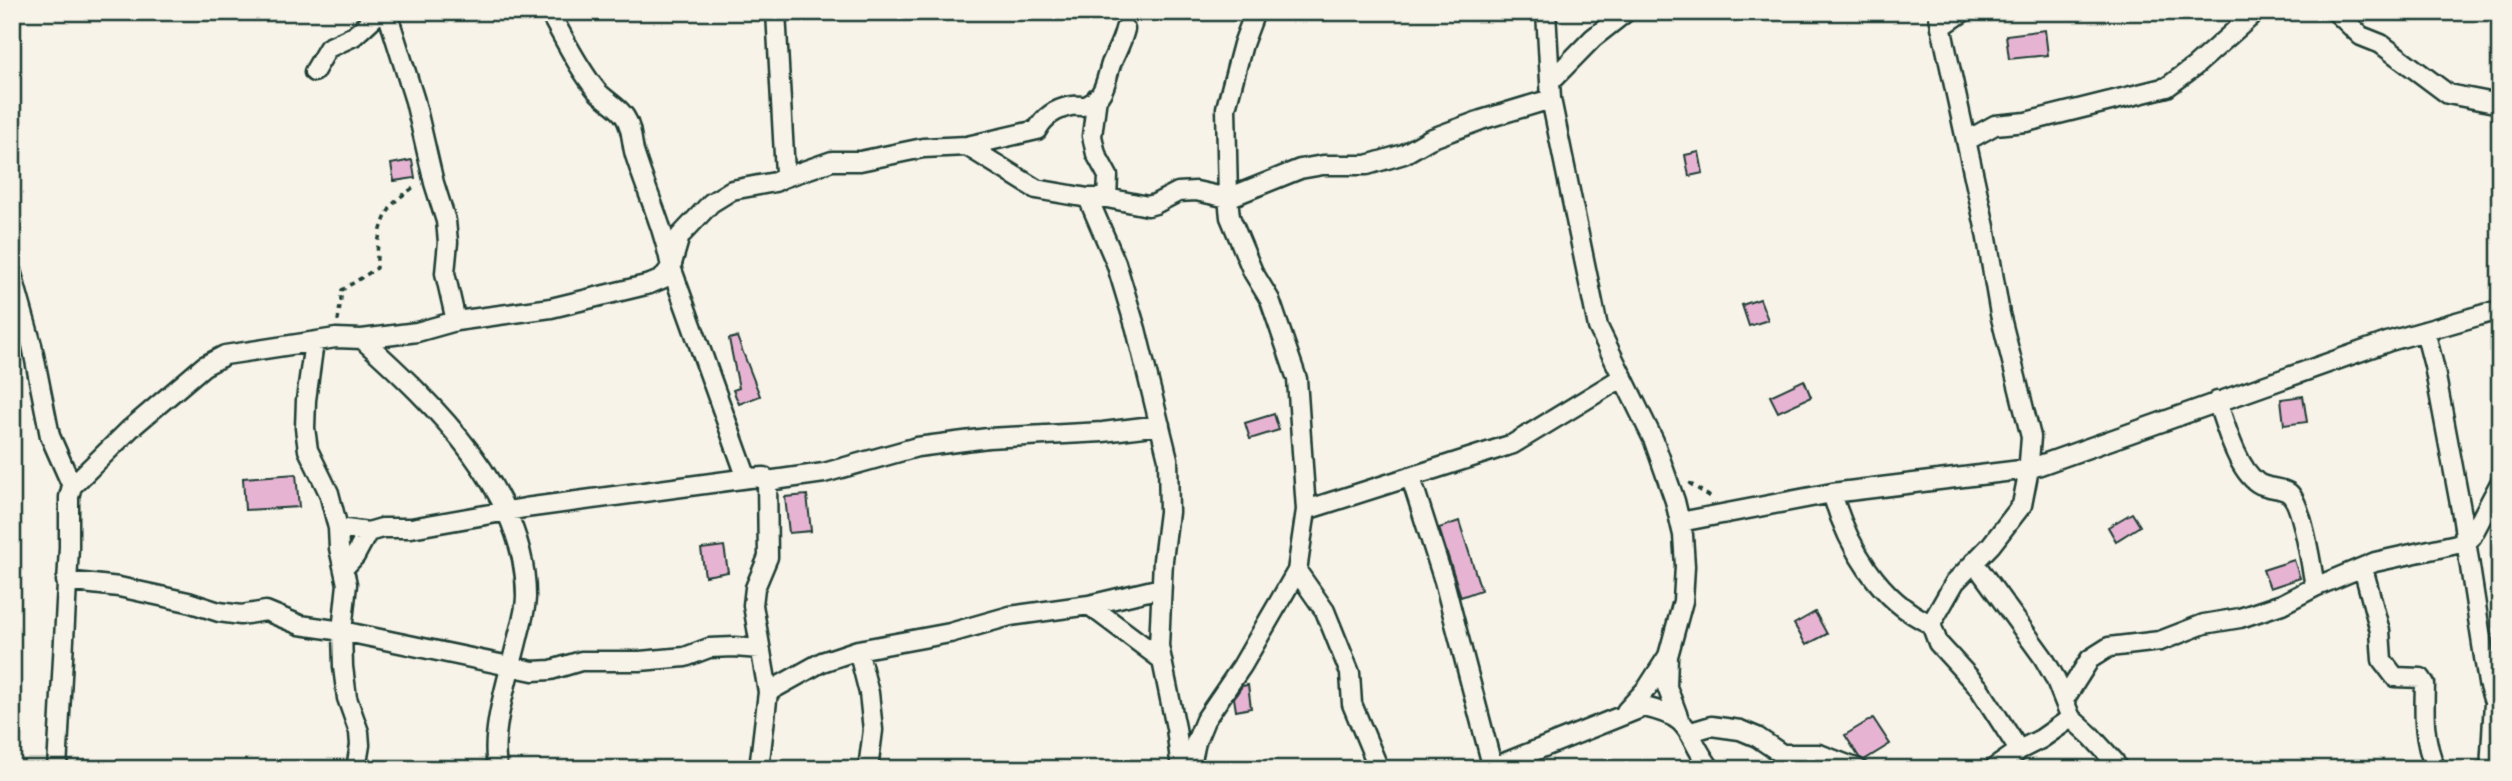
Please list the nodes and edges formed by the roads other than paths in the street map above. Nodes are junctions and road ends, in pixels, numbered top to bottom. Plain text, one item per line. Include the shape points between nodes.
1 (380, 12) edge
2 (387, 12) edge
3 (549, 12) edge
4 (776, 12) edge
5 (1255, 12) edge
6 (1546, 12) edge
7 (1625, 12) edge
8 (1963, 12) edge
9 (2256, 12) edge
10 (2336, 12) edge
11 (1939, 19) edge
12 (1125, 29) dead end
13 (314, 72) dead end
14 (1551, 90) junction
15 (1097, 97) junction
16 (2500, 104) edge
17 (1966, 141) junction
18 (967, 146) junction
19 (783, 178) junction
20 (1088, 198) junction
21 (1107, 198) junction
22 (1228, 198) junction
23 (671, 267) junction
24 (12, 274) edge
25 (2500, 313) edge
26 (456, 321) junction
27 (2425, 331) junction
28 (362, 339) junction
29 (314, 342) junction
30 (1623, 377) junction
31 (2217, 401) junction
32 (1160, 425) junction
33 (2029, 468) junction
34 (749, 478) junction
35 (1411, 478) junction
36 (767, 481) junction
37 (2500, 483) edge
38 (72, 486) junction
39 (1832, 493) junction
40 (1307, 510) junction
41 (505, 511) junction
42 (1680, 523) junction
43 (338, 528) junction
44 (368, 532) junction
45 (2466, 542) junction
46 (1974, 562) junction
47 (344, 568) junction
48 (2363, 568) junction
49 (1297, 571) junction
50 (66, 582) junction
51 (2315, 587) junction
52 (1161, 588) junction
53 (1089, 605) junction
54 (1931, 624) junction
55 (342, 631) junction
56 (760, 649) junction
57 (858, 650) junction
58 (1668, 656) junction
59 (1161, 659) junction
60 (511, 667) junction
61 (768, 692) junction
62 (2064, 700) junction
63 (2497, 705) edge
64 (1624, 713) junction
65 (2071, 718) junction
66 (1685, 725) junction
67 (2017, 751) junction
68 (1804, 761) edge
69 (1492, 768) edge
70 (57, 769) edge
71 (356, 769) edge
72 (498, 769) edge
73 (759, 769) edge
74 (868, 769) edge
75 (1184, 769) edge
76 (1379, 769) edge
77 (1711, 769) edge
78 (1858, 769) edge
79 (1993, 769) edge
80 (2118, 769) edge
81 (2437, 769) edge
82 (2490, 769) edge

1 - 13 street via 354,36 328,48
2 - 26 street via 446,222 445,273
3 - 23 street via 588,79 627,118
4 - 19 street
5 - 22 street via 1226,108
6 - 14 street
7 - 14 street via 1593,37
8 - 11 street
9 - 17 street via 2167,87 2026,122 1995,125
10 - 16 street via 2361,36 2381,44 2448,94
11 - 17 street
12 - 15 street via 1107,82
14 - 22 street via 1404,154 1367,164 1300,169
14 - 30 street via 1598,327
15 - 18 street via 1087,105 1055,111 1037,130
15 - 21 street via 1092,136 1108,176
17 - 33 street via 2000,314 2032,437
18 - 19 street via 832,161
18 - 20 street via 1036,189
19 - 23 street via 732,190 711,202 680,236
20 - 21 street
20 - 32 street via 1116,263
21 - 22 street via 1148,206 1178,192
22 - 40 street via 1230,217 1270,300 1297,379
23 - 26 street via 662,279 636,288 551,308
23 - 34 street
24 - 38 street via 50,436
25 - 27 street
26 - 28 street
27 - 31 street
27 - 45 street
28 - 29 street
28 - 41 street via 402,374 472,451
29 - 38 street via 213,359 130,429
29 - 43 street via 306,439
30 - 35 street via 1513,444
30 - 42 street via 1654,441
31 - 33 street
31 - 51 street via 2245,468 2259,483 2289,493 2298,506
32 - 36 street via 917,447 824,473
32 - 52 street via 1168,459 1169,512
33 - 39 street
33 - 46 street via 2022,505
34 - 36 street
34 - 41 street
35 - 40 street
35 - 69 street via 1444,580
36 - 56 street via 768,556 753,605
37 - 45 street
38 - 50 street
39 - 42 street
39 - 54 street via 1863,565 1913,616
40 - 49 street
41 - 44 street
41 - 60 street via 514,529 526,597
42 - 58 street via 1683,601
43 - 44 street
43 - 47 street
44 - 47 street
45 - 48 street
45 - 63 street via 2488,683
46 - 54 street via 1955,582
46 - 62 street via 2043,657
47 - 55 street via 347,584
48 - 51 street
48 - 81 street via 2380,631 2382,660 2395,677 2421,678 2425,684 2426,736
49 - 75 street via 1205,720 1192,760
49 - 76 street via 1325,611 1350,673 1352,704
50 - 55 street via 119,587 219,612 266,611 300,625
50 - 70 street
51 - 62 street via 2240,618 2204,624 2160,641 2109,647 2090,659
52 - 53 street
52 - 59 street
53 - 57 street via 1010,616
53 - 59 street
54 - 67 street via 1938,643 1979,688
55 - 60 street
55 - 71 street via 347,698 359,732
56 - 60 street via 709,648 685,657 581,661 542,670
56 - 61 street
57 - 61 street via 822,662
57 - 74 street via 873,730
58 - 64 street
58 - 66 street via 1667,687
59 - 75 street
60 - 72 street via 498,724
61 - 73 street
62 - 65 street
63 - 82 street
64 - 66 street via 1644,707
64 - 69 street
65 - 67 street
65 - 80 street
66 - 68 street via 1740,730
66 - 77 street
67 - 79 street
68 - 78 street via 1819,754

